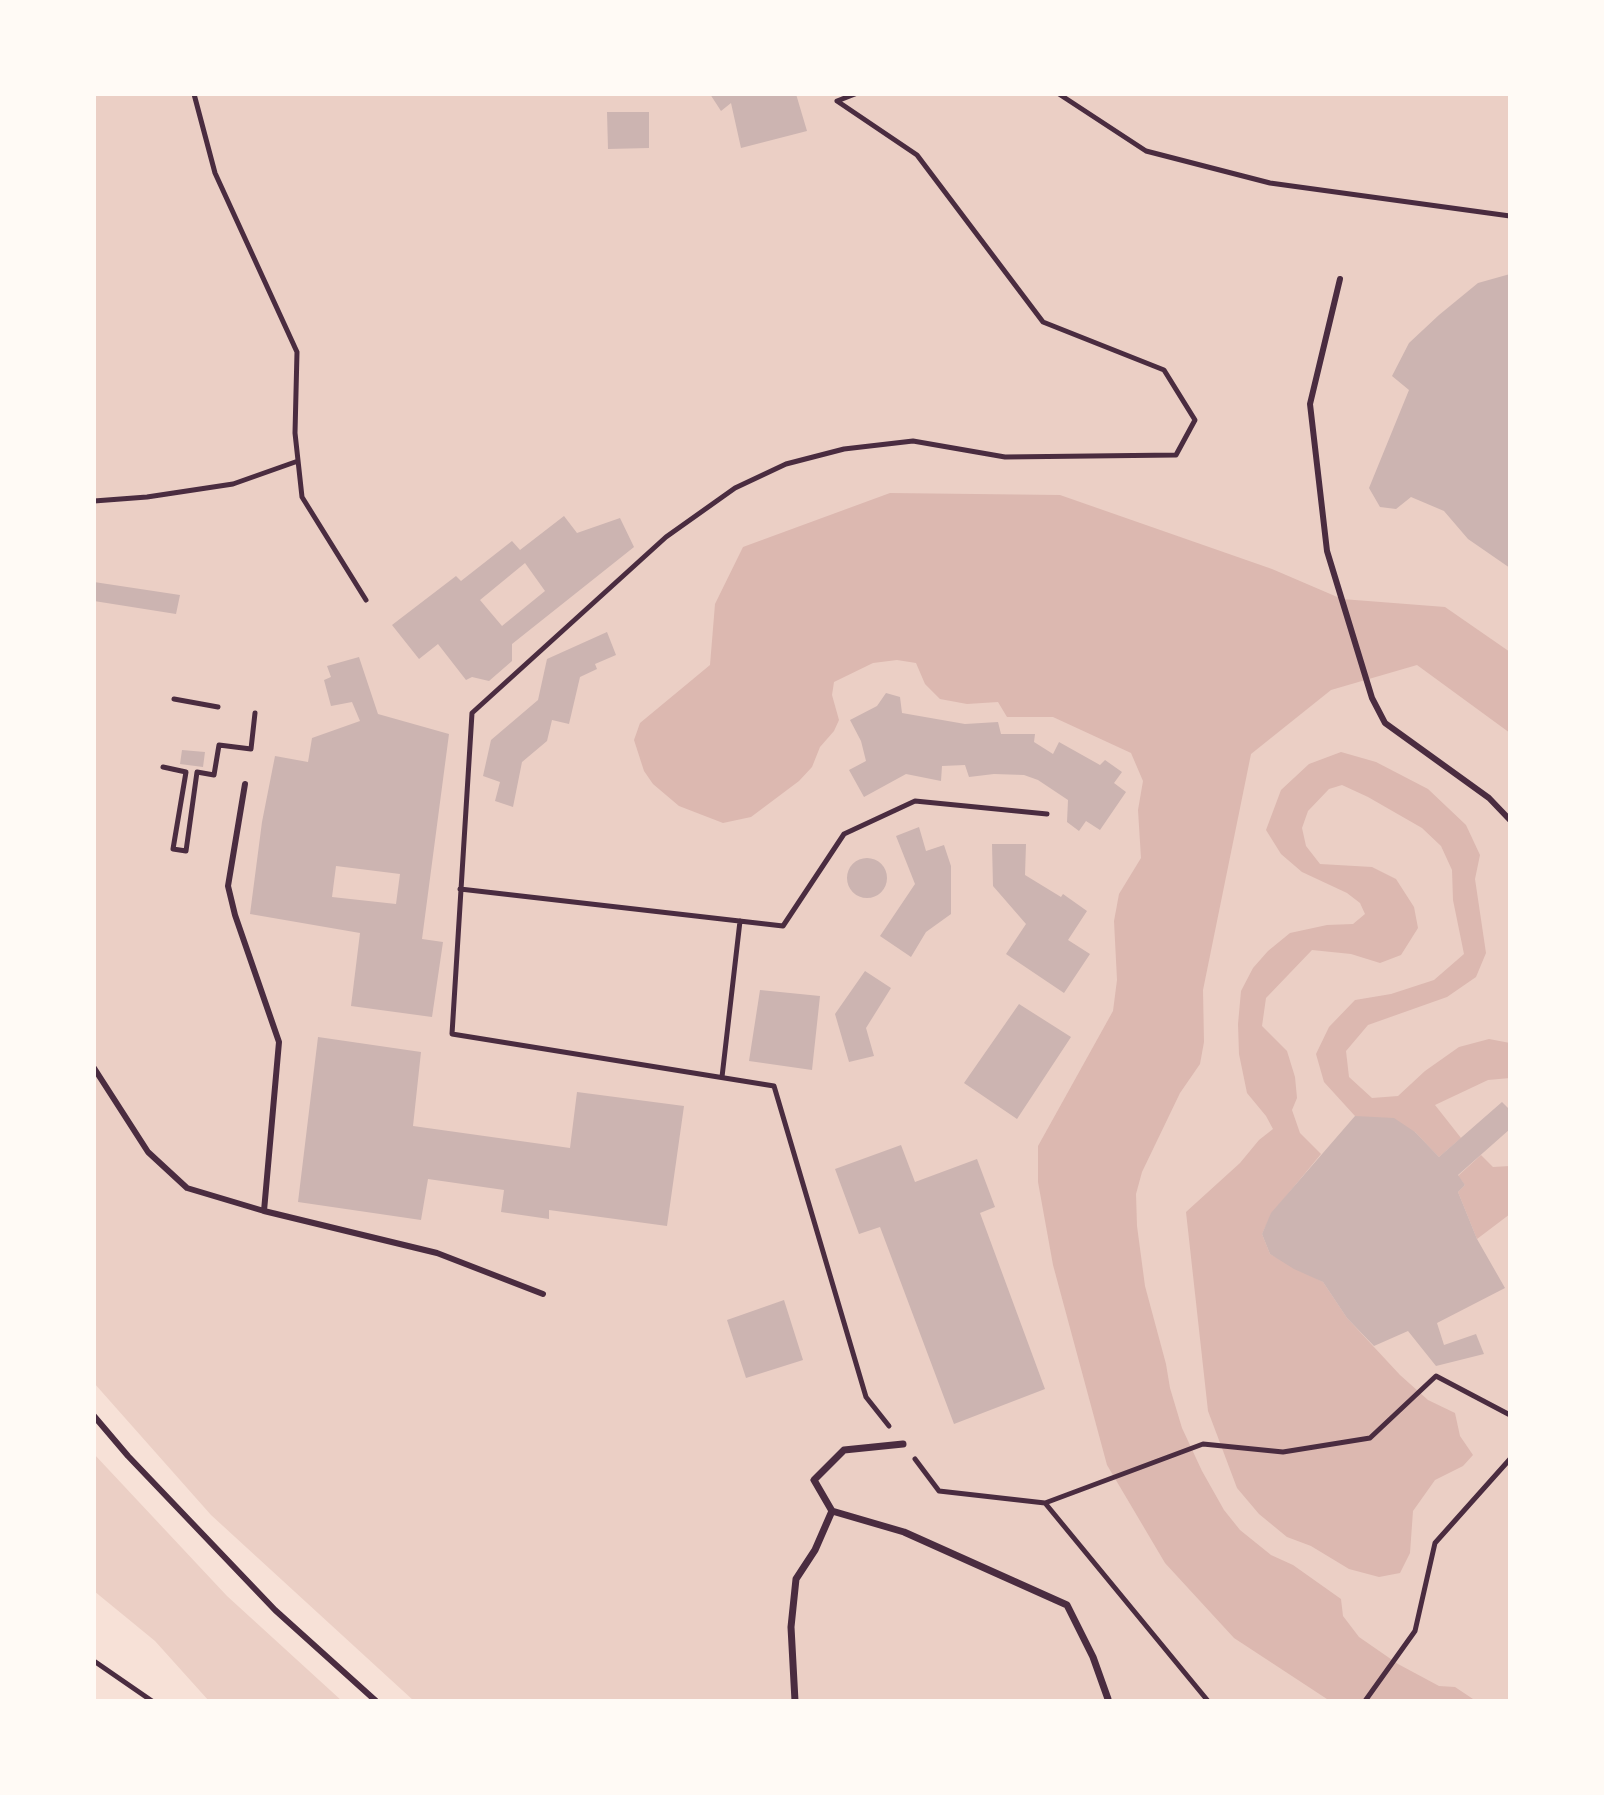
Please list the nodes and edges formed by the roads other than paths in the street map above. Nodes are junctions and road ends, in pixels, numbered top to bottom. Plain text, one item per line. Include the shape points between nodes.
1 (1340, 279) dead end
2 (245, 784) dead end
3 (1510, 820) edge
4 (94, 1068) edge
5 (264, 1211) junction
6 (543, 1294) dead end
7 (94, 1416) edge
8 (903, 1444) road end
9 (832, 1511) junction
10 (1108, 1699) dead end
11 (376, 1701) edge
12 (795, 1701) edge

1 - 3 lane via 1310,404 1327,551 1372,698 1385,723 1489,798
2 - 5 lane via 228,886 279,1042
4 - 5 lane via 148,1152 187,1188
5 - 6 lane via 437,1253
7 - 11 lane via 275,1610
8 - 9 street via 844,1450 814,1480
9 - 10 street via 904,1532 1067,1605
9 - 12 street via 796,1579 791,1627

